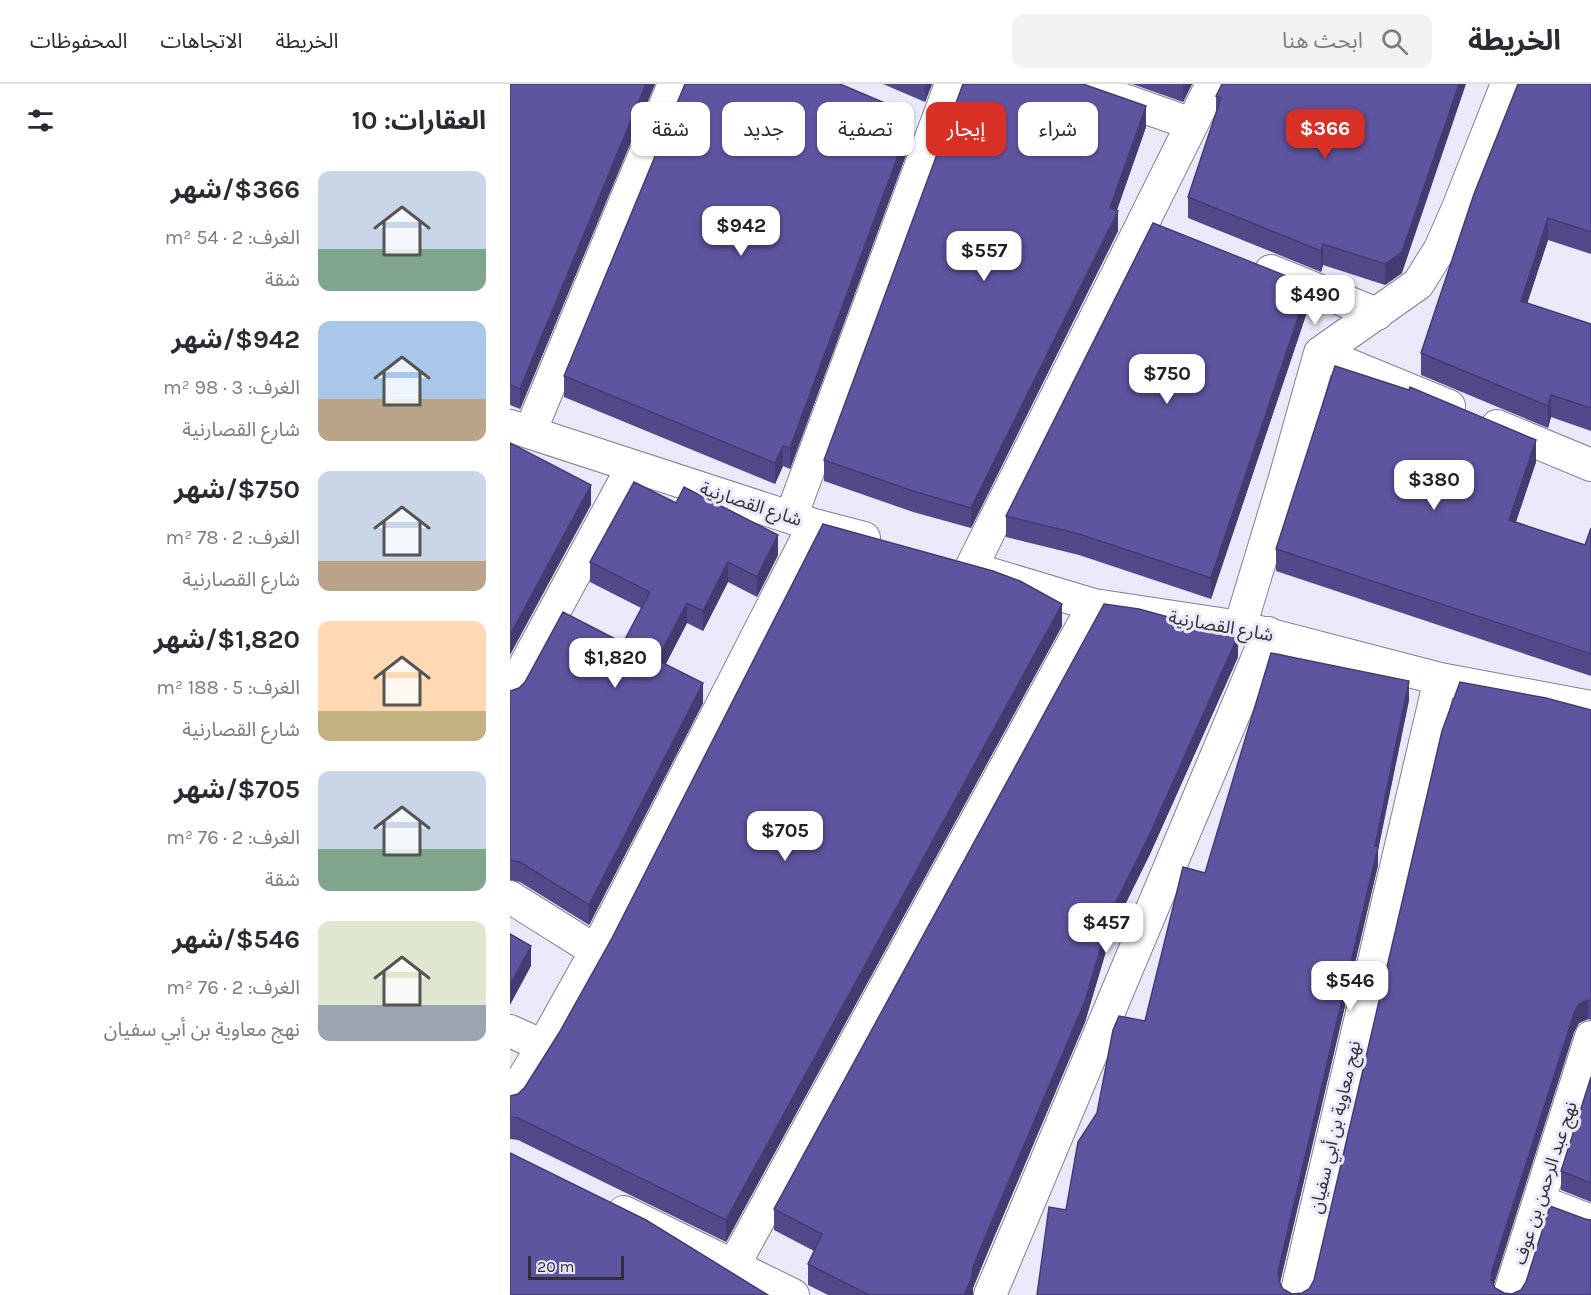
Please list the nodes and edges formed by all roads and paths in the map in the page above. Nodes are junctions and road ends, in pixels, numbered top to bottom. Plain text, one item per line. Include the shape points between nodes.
1 (674, 84) edge
2 (951, 84) edge
3 (1077, 84) edge
4 (1212, 84) edge
5 (1507, 84) edge
6 (1192, 124) junction
7 (1145, 220) junction
8 (1174, 232) edge
9 (1243, 260) edge
10 (1377, 314) junction
11 (1320, 353) junction
12 (520, 429) edge
13 (1591, 465) edge
14 (633, 466) junction
15 (803, 521) junction
16 (893, 546) edge
17 (1094, 605) junction
18 (1254, 630) junction
19 (1440, 679) junction
20 (510, 693) edge
21 (1591, 707) edge
22 (510, 897) edge
23 (596, 951) junction
24 (510, 1031) edge
25 (1591, 1037) edge
26 (543, 1046) junction
27 (510, 1100) edge
28 (595, 1197) edge
29 (1539, 1201) junction
30 (1591, 1221) edge
31 (734, 1265) junction
32 (793, 1295) edge
33 (990, 1295) edge
34 (1296, 1295) edge
35 (1509, 1295) edge

1 - 12 street
2 - 15 street via 924,121
3 - 6 street
4 - 6 street
5 - 10 street via 1440,249 1418,284
6 - 7 street
7 - 8 street
7 - 17 street, شارع القصارنية via 960,565
9 - 10 street
10 - 11 street
11 - 13 street
11 - 18 street via 1285,478
12 - 14 street, شارع القصارنية
14 - 15 street, شارع القصارنية
14 - 20 street
15 - 16 street, شارع القصارنية
15 - 23 street
17 - 18 street, شارع القصارنية
17 - 31 street
18 - 19 street, شارع القصارنية
18 - 33 street
19 - 21 street, شارع القصارنية
19 - 34 street, نهج معاوية بن أبي سفيان
22 - 23 street
23 - 26 street
24 - 26 street
25 - 29 street, نهج عبد الرحمن بن عوف
26 - 27 street
28 - 31 street
29 - 30 street
29 - 35 street, نهج عبد الرحمن بن عوف
31 - 32 street

